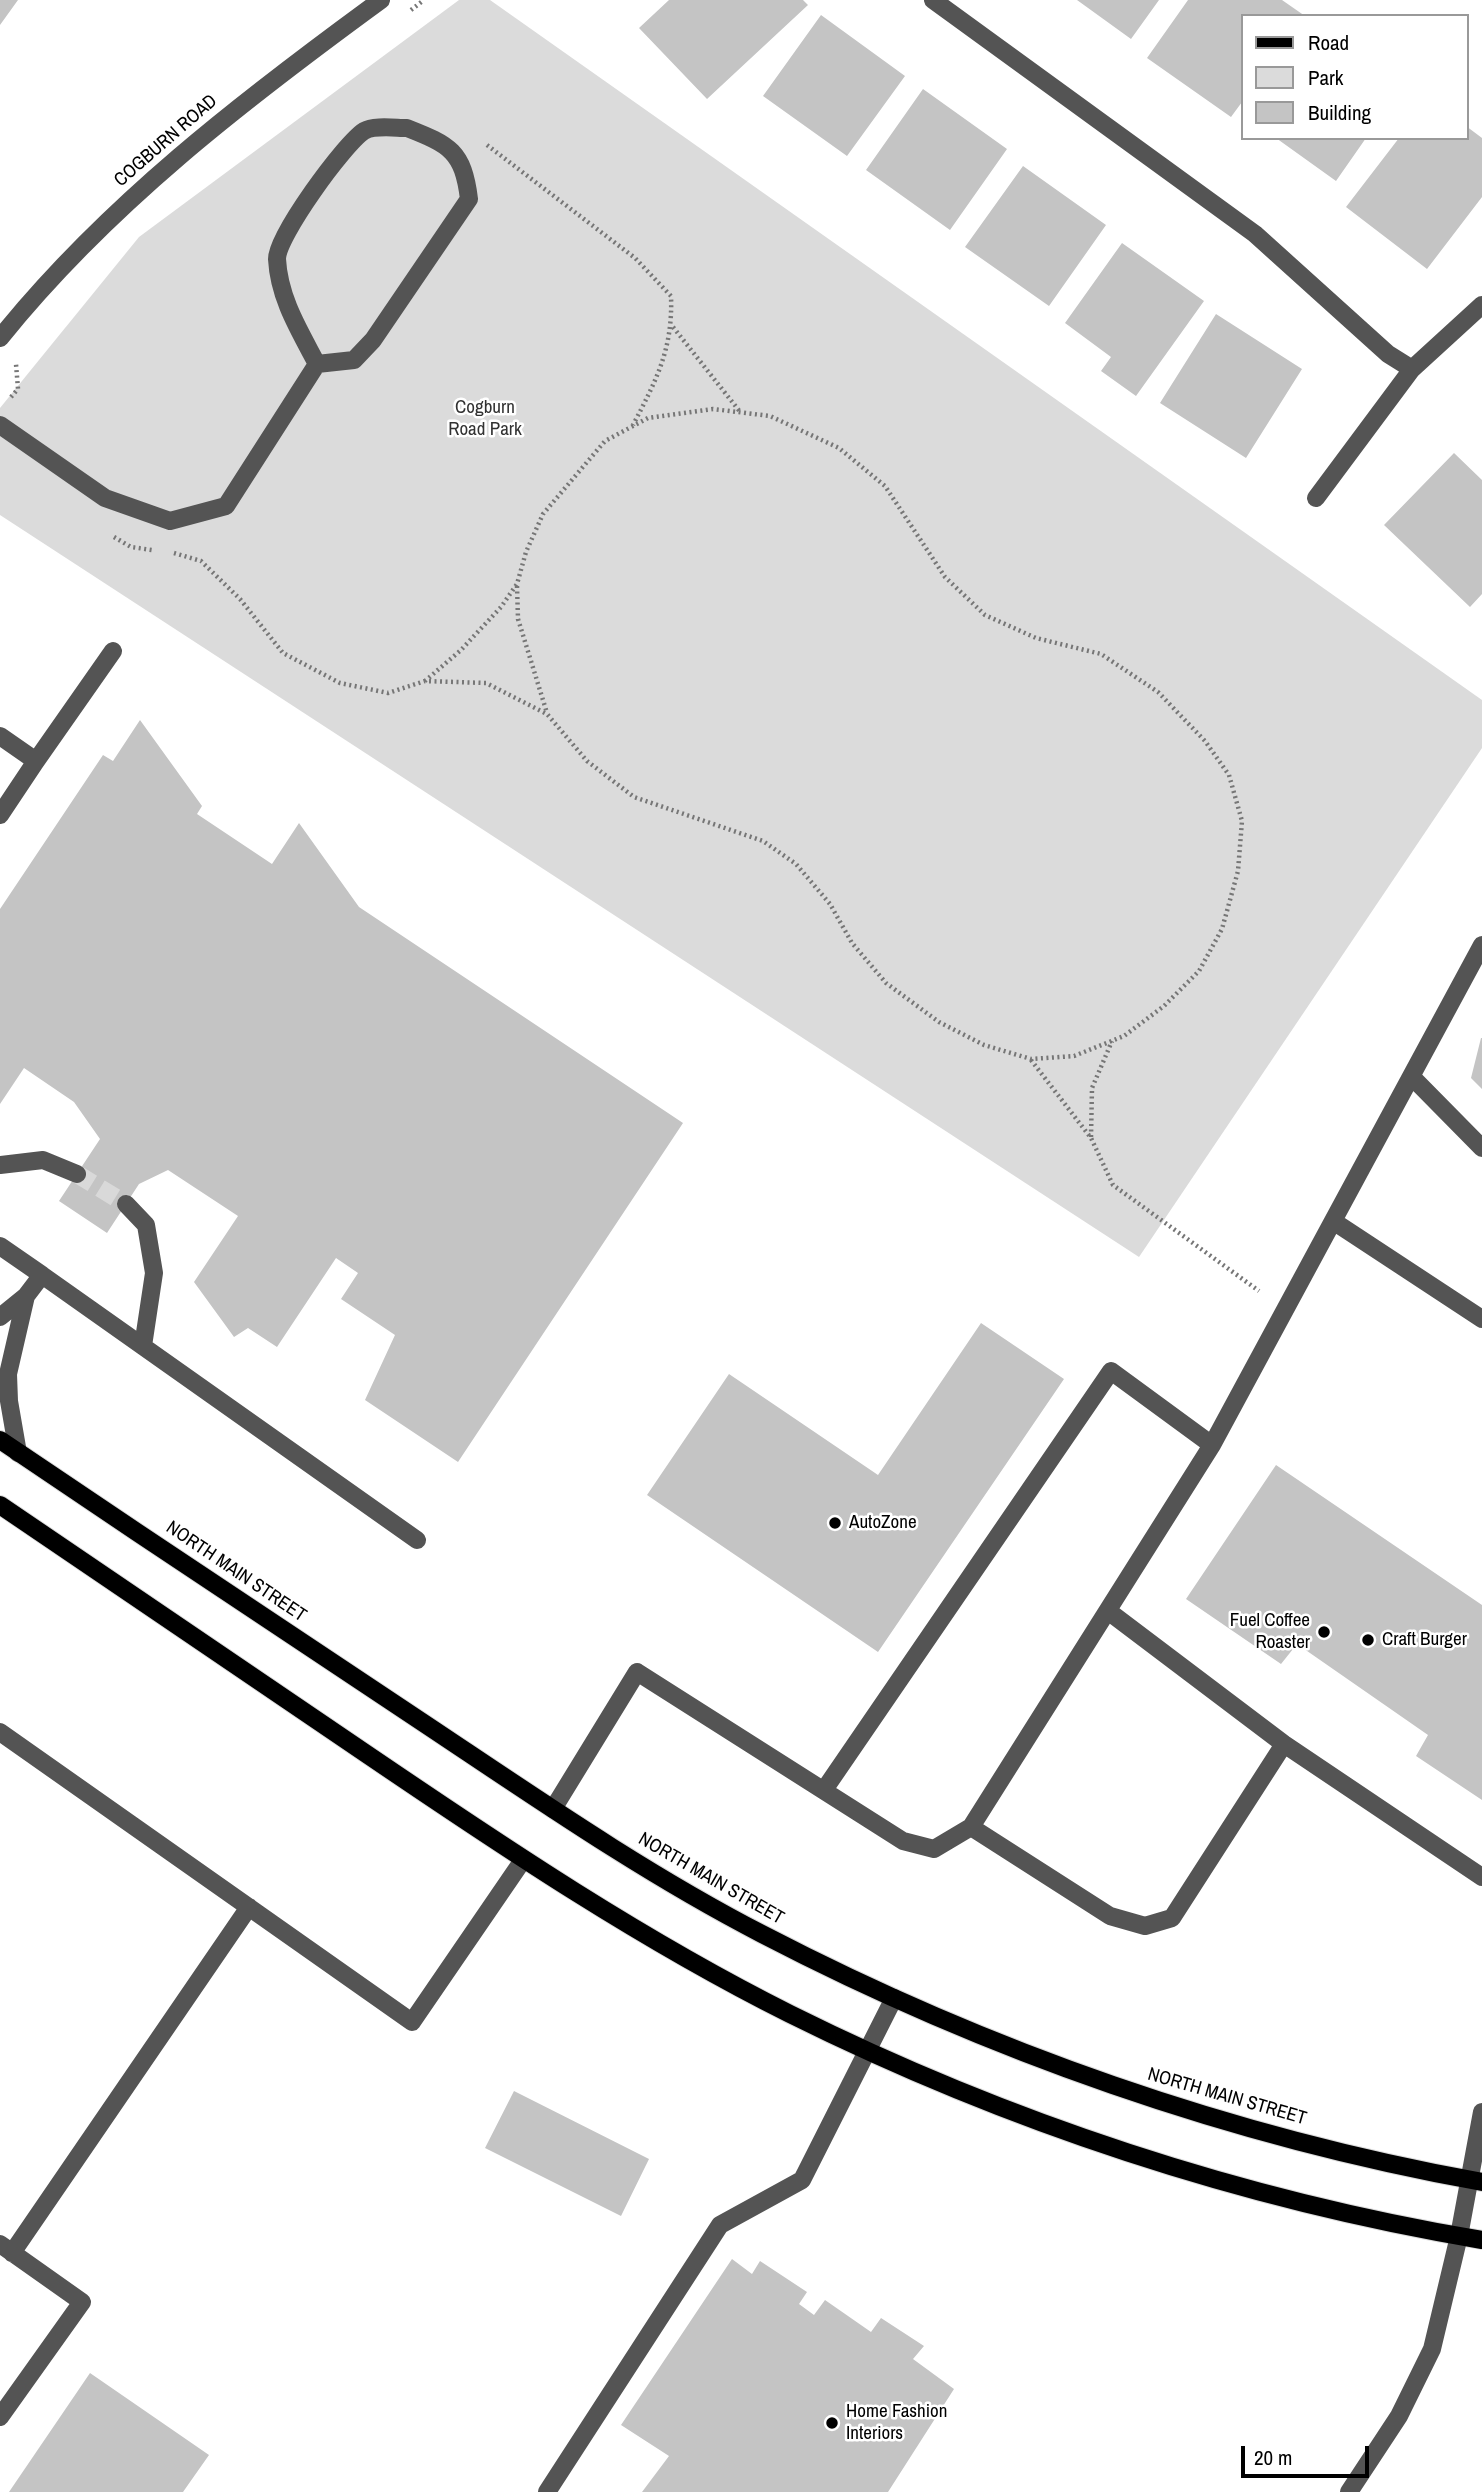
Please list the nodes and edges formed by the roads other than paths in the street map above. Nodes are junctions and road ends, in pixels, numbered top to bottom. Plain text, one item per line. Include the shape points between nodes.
1 (381, 0) edge
2 (933, 0) edge
3 (1482, 305) edge
4 (0, 338) edge
5 (317, 364) junction
6 (1412, 369) junction
7 (0, 425) edge
8 (1316, 498) dead end
9 (113, 651) dead end
10 (0, 736) edge
11 (36, 761) junction
12 (0, 814) edge
13 (1482, 945) edge
14 (1412, 1077) junction
15 (1482, 1148) edge
16 (0, 1165) edge
17 (77, 1174) tunnel mouth
18 (125, 1204) tunnel mouth
19 (1334, 1221) junction
20 (0, 1246) edge
21 (42, 1275) junction
22 (26, 1296) junction
23 (0, 1317) edge
24 (1482, 1319) edge
25 (143, 1346) junction
26 (0, 1440) edge
27 (1212, 1445) junction
28 (19, 1453) junction
29 (0, 1505) edge
30 (417, 1540) dead end
31 (1108, 1611) junction
32 (0, 1732) edge
33 (1284, 1744) junction
34 (824, 1790) junction
35 (553, 1809) junction
36 (971, 1828) junction
37 (523, 1860) junction
38 (1482, 1877) edge
39 (248, 1907) junction
40 (894, 1998) junction
41 (868, 2051) junction
42 (1482, 2112) edge
43 (1476, 2181) edge
44 (1459, 2236) junction
45 (1482, 2240) edge
46 (6, 2248) edge
47 (0, 2417) edge
48 (547, 2492) edge
49 (1349, 2492) edge

1 - 4 street, COGBURN ROAD via 258,89 136,194
2 - 6 street via 1255,234 1388,354
3 - 6 street
5 - 5 street via 354,360 373,340 469,199 465,168 442,142 407,128 366,129 342,150 304,204 277,256 287,308
5 - 7 street via 226,506 170,521 105,498
6 - 8 street
9 - 11 street
10 - 11 street
11 - 12 street
13 - 14 street
14 - 15 street
14 - 19 street
16 - 17 street via 43,1160
18 - 25 street via 146,1225 154,1273
19 - 24 street
19 - 27 street
20 - 21 street
21 - 22 street
21 - 25 street
22 - 23 street
22 - 28 street via 8,1374
25 - 30 street
26 - 28 main road, NORTH MAIN STREET
27 - 31 street
27 - 34 street via 1111,1371
28 - 35 main road, NORTH MAIN STREET
29 - 37 main road
31 - 33 street
31 - 36 street
32 - 39 street
33 - 36 street via 1171,1918 1145,1926 1110,1916
33 - 38 street
34 - 35 street via 637,1672
34 - 36 street via 903,1841 934,1849
35 - 40 main road, NORTH MAIN STREET via 759,1932
37 - 39 street via 412,2022
37 - 41 main road via 710,1972
39 - 46 street
40 - 41 street
40 - 43 main road, NORTH MAIN STREET via 1058,2066 1129,2090 1354,2157
41 - 44 main road via 1100,2143 1251,2188
41 - 48 street via 802,2180 720,2225
42 - 43 street
43 - 44 street
44 - 45 main road
44 - 49 street via 1432,2348 1417,2384
46 - 47 street via 82,2302

